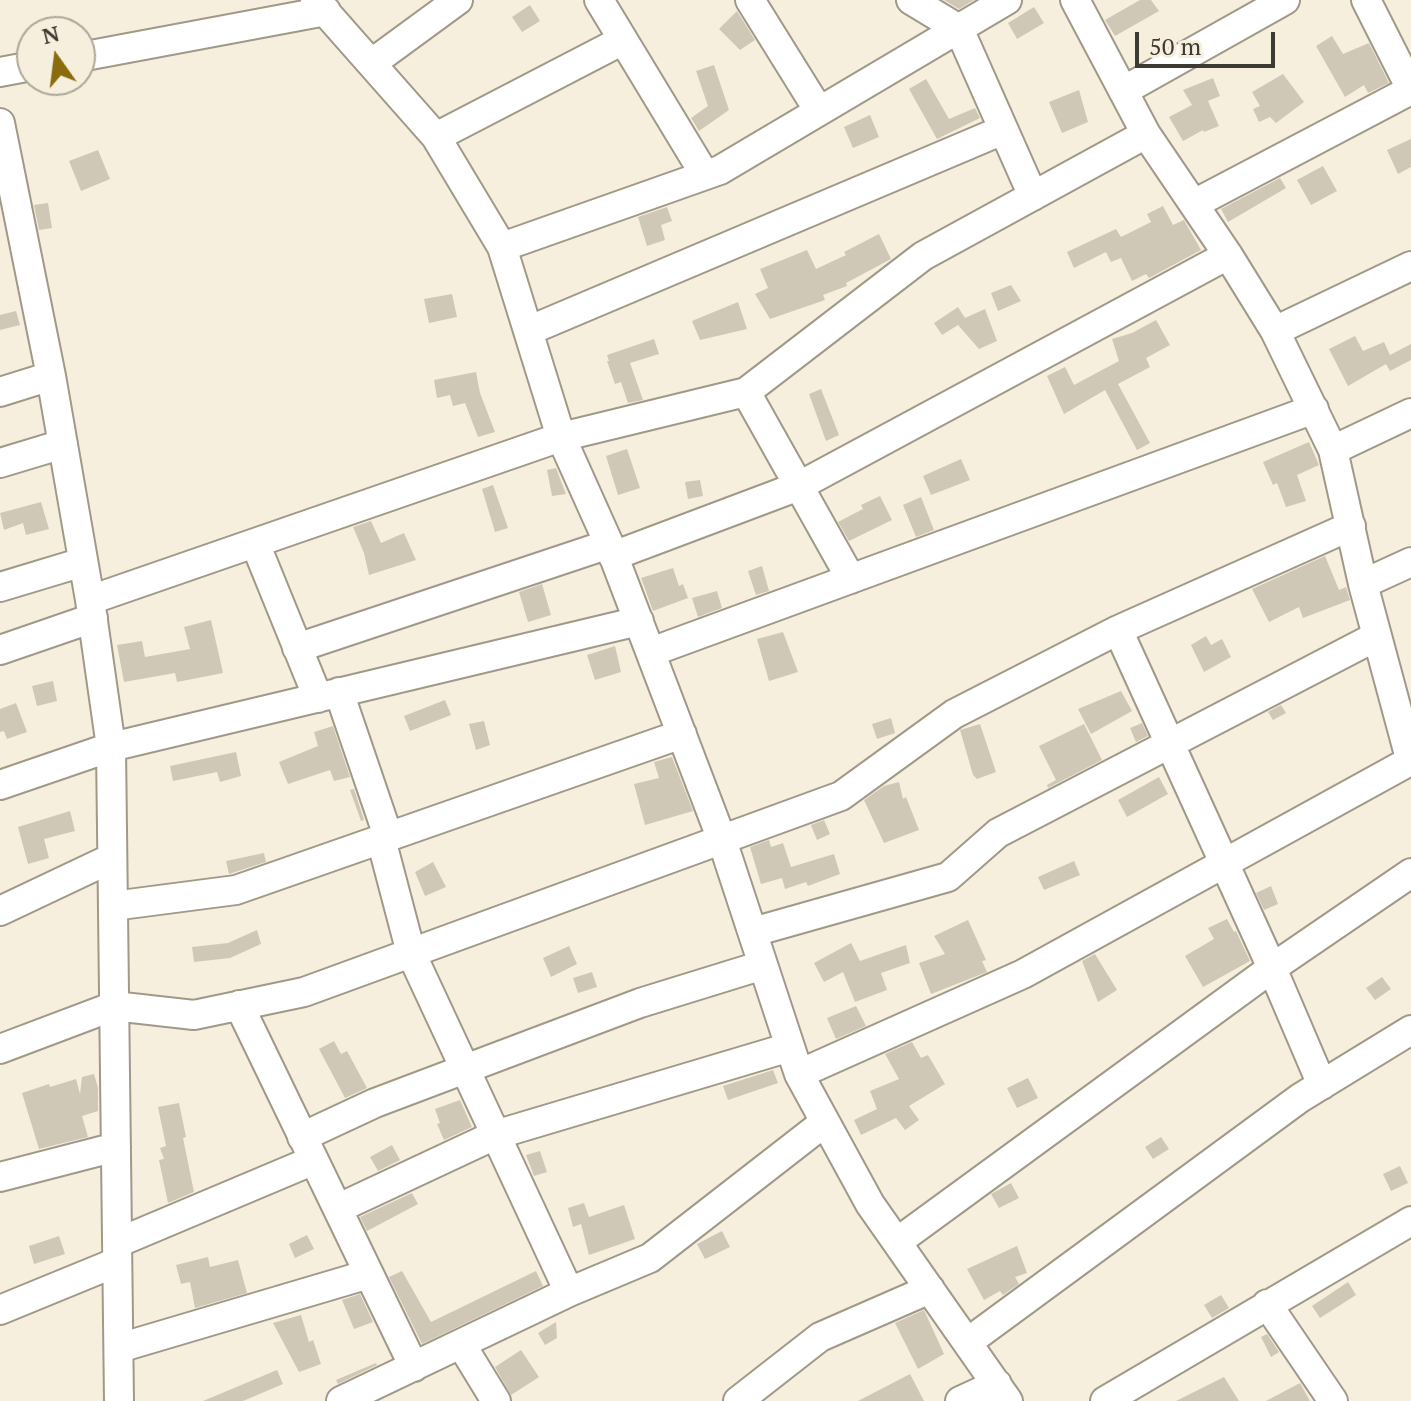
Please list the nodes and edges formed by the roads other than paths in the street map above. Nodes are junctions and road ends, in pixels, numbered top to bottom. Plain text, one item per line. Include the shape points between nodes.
1 (458, 0) edge
2 (599, 0) edge
3 (750, 0) edge
4 (911, 0) edge
5 (1007, 0) edge
6 (1075, 0) edge
7 (1285, 0) edge
8 (1366, 0) edge
9 (321, 5) edge
10 (959, 29) junction
11 (623, 40) junction
12 (1401, 44) edge
13 (96, 54) edge
14 (372, 63) junction
15 (1411, 89) edge
16 (1123, 91) junction
17 (819, 111) junction
18 (0, 123) edge
19 (1003, 130) junction
20 (1146, 134) junction
21 (436, 137) junction
22 (705, 175) junction
23 (1033, 196) junction
24 (1194, 204) junction
25 (502, 247) junction
26 (12, 250) edge
27 (1228, 255) junction
28 (1411, 266) edge
29 (528, 331) junction
30 (1275, 331) junction
31 (51, 376) junction
32 (0, 392) edge
33 (746, 392) junction
34 (1314, 409) junction
35 (1411, 413) edge
36 (561, 437) junction
37 (63, 444) junction
38 (1333, 450) junction
39 (0, 463) edge
40 (799, 486) junction
41 (1351, 526) junction
42 (255, 543) junction
43 (611, 550) junction
44 (83, 562) junction
45 (1411, 562) edge
46 (851, 579) junction
47 (1363, 584) junction
48 (0, 587) edge
49 (91, 609) junction
50 (639, 621) junction
51 (1118, 630) junction
52 (1377, 636) junction
53 (297, 648) junction
54 (0, 650) edge
55 (651, 652) junction
56 (328, 695) junction
57 (1405, 720) edge
58 (682, 734) junction
59 (1169, 743) junction
60 (111, 747) junction
61 (1411, 762) edge
62 (0, 785) edge
63 (385, 838) junction
64 (722, 840) junction
65 (112, 858) junction
66 (1224, 863) junction
67 (1411, 873) edge
68 (113, 906) junction
69 (0, 911) edge
70 (753, 932) junction
71 (411, 953) junction
72 (763, 965) junction
73 (1272, 968) junction
74 (239, 1005) junction
75 (114, 1006) junction
76 (1411, 1030) edge
77 (0, 1049) edge
78 (795, 1060) junction
79 (465, 1069) junction
80 (1322, 1085) junction
81 (825, 1122) junction
82 (495, 1135) junction
83 (116, 1147) junction
84 (308, 1149) junction
85 (0, 1177) edge
86 (339, 1208) junction
87 (1411, 1221) edge
88 (897, 1242) junction
89 (117, 1252) junction
90 (369, 1274) junction
91 (930, 1289) junction
92 (569, 1292) junction
93 (1267, 1304) junction
94 (0, 1310) edge
95 (968, 1342) junction
96 (461, 1344) junction
97 (119, 1348) junction
98 (414, 1367) junction
99 (1003, 1392) edge
100 (119, 1401) edge
101 (341, 1401) edge
102 (496, 1401) edge
103 (738, 1401) edge
104 (960, 1401) edge
105 (1105, 1401) edge
106 (1333, 1401) edge

1 - 14 street
2 - 11 street
3 - 17 street
4 - 10 street
5 - 10 street
6 - 16 street
7 - 16 street
8 - 12 street
9 - 13 street
9 - 14 street
10 - 17 street
10 - 19 street
11 - 21 street
11 - 22 street
12 - 15 street
14 - 21 street
15 - 24 street
16 - 20 street
17 - 22 street
18 - 26 street
19 - 23 street
19 - 29 street
20 - 23 street
20 - 24 street
21 - 25 street
22 - 25 street
23 - 33 street via 923,256
24 - 27 street
25 - 29 street
26 - 31 street
27 - 30 street
27 - 40 street
28 - 30 street
29 - 36 street
30 - 34 street
31 - 32 street
31 - 37 street
33 - 36 street
33 - 40 street
34 - 38 street
34 - 46 street
35 - 38 street
36 - 42 street
36 - 43 street
37 - 39 street
37 - 44 street
38 - 41 street
40 - 43 street
40 - 46 street
41 - 47 street
41 - 51 street
42 - 49 street
42 - 53 street
43 - 50 street
43 - 53 street
44 - 48 street
44 - 49 street
45 - 47 street
46 - 55 street
47 - 52 street
49 - 54 street
49 - 60 street
50 - 55 street
50 - 56 street
51 - 59 street
51 - 64 street via 954,714 841,796
52 - 57 street
52 - 59 street
53 - 56 street
55 - 58 street
56 - 60 street
56 - 63 street
57 - 61 street
58 - 63 street
58 - 64 street
59 - 66 street
59 - 70 street via 998,833 948,877
60 - 62 street
60 - 65 street
61 - 66 street
63 - 68 street via 236,890
63 - 71 street
64 - 70 street
64 - 71 street
65 - 68 street
65 - 69 street
66 - 73 street
66 - 78 street via 1023,974
67 - 73 street
68 - 75 street
70 - 72 street
71 - 74 street via 304,992
71 - 79 street
72 - 78 street
72 - 79 street via 640,1003
73 - 80 street
73 - 88 street
74 - 75 street via 194,1015
74 - 84 street
75 - 77 street
75 - 83 street
76 - 80 street
78 - 81 street
78 - 82 street
79 - 82 street
79 - 84 street via 375,1103
80 - 95 street
81 - 88 street
81 - 92 street via 650,1258
82 - 86 street
82 - 92 street
83 - 85 street
83 - 89 street
84 - 86 street
84 - 89 street
86 - 90 street
87 - 93 street
88 - 91 street
89 - 94 street
89 - 97 street
90 - 97 street
90 - 98 street
91 - 95 street
91 - 103 street via 820,1337
92 - 96 street
93 - 105 street
93 - 106 street
95 - 99 street
96 - 98 street
96 - 102 street
97 - 100 street
98 - 101 street
99 - 104 street

